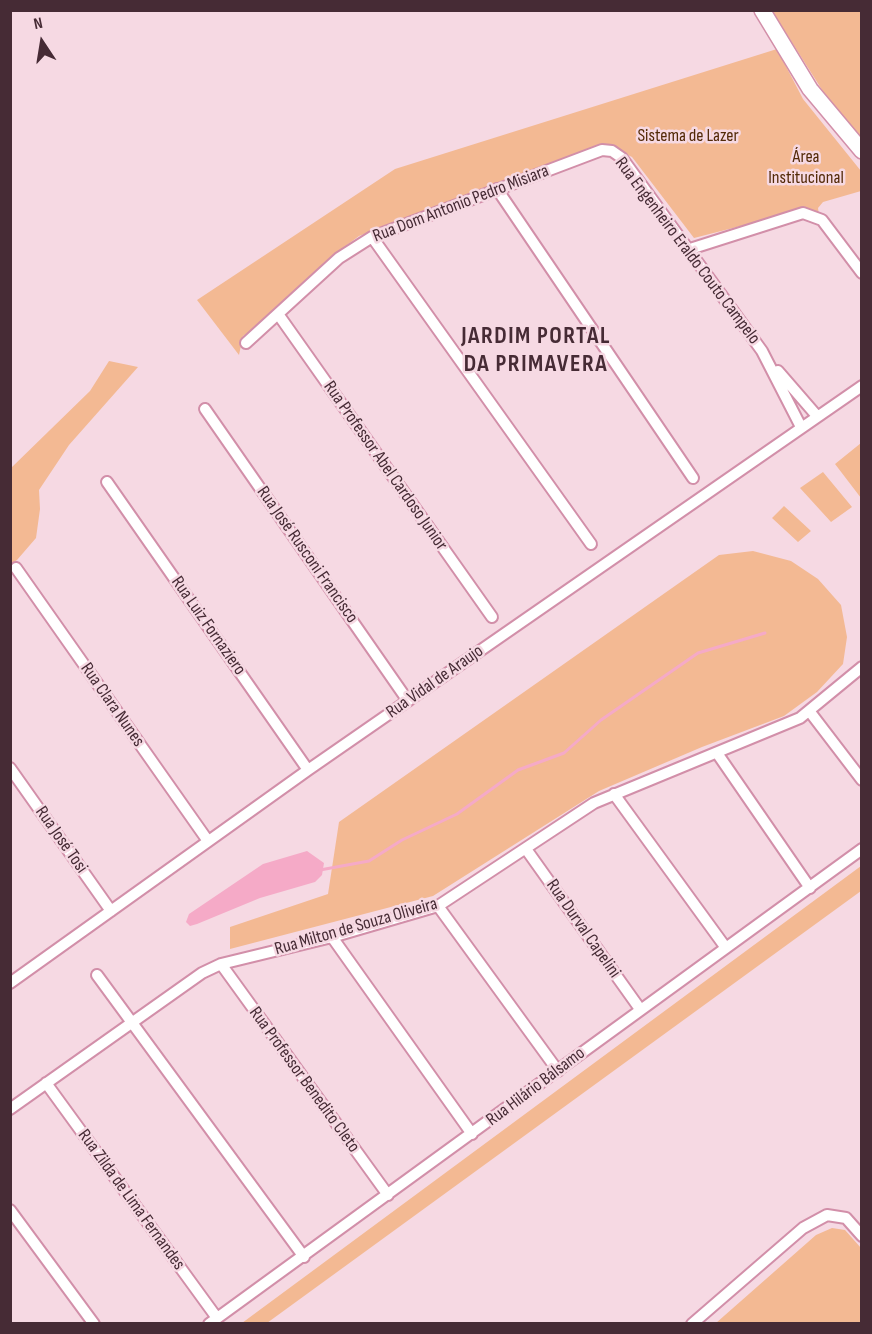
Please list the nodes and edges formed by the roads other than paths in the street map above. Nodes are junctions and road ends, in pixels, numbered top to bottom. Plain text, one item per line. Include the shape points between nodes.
1 (762, 10) edge
2 (602, 150) joint
3 (861, 151) edge
4 (496, 189) junction
5 (372, 237) junction
6 (690, 249) junction
7 (861, 273) edge
8 (278, 314) junction
9 (246, 343) dead end
10 (767, 360) junction
11 (861, 386) edge
12 (205, 409) dead end
13 (818, 416) junction
14 (801, 427) junction
15 (693, 478) dead end
16 (107, 482) dead end
17 (591, 544) dead end
18 (16, 568) dead end
19 (492, 617) dead end
20 (861, 667) edge
21 (408, 701) junction
22 (810, 712) junction
23 (717, 753) junction
24 (10, 768) edge
25 (308, 770) junction
26 (861, 780) edge
27 (614, 794) junction
28 (208, 842) junction
29 (526, 849) junction
30 (861, 849) edge
31 (810, 888) junction
32 (438, 906) junction
33 (111, 911) junction
34 (332, 937) junction
35 (726, 948) junction
36 (221, 964) junction
37 (97, 975) dead end
38 (10, 983) edge
39 (640, 1010) junction
40 (131, 1023) junction
41 (558, 1071) junction
42 (46, 1083) junction
43 (10, 1109) edge
44 (472, 1134) junction
45 (388, 1195) junction
46 (10, 1210) edge
47 (861, 1236) edge
48 (304, 1257) junction
49 (213, 1321) edge
50 (94, 1323) edge
51 (692, 1323) edge

1 - 3 main road via 810,89
2 - 4 street, Rua Dom Antonio Pedro Misiara
2 - 6 street, Rua Engenheiro Eraldo Couto Campelo via 622,158
4 - 5 street, Rua Dom Antonio Pedro Misiara
4 - 15 street
5 - 8 street, Rua Dom Antonio Pedro Misiara via 339,258
5 - 17 street
6 - 7 street via 803,213 822,220
6 - 10 street, Rua Engenheiro Eraldo Couto Campelo
8 - 9 street, Rua Dom Antonio Pedro Misiara
8 - 19 street, Rua Professor Abel Cardoso Junior
10 - 13 street, Rua Engenheiro Eraldo Couto Campelo
10 - 14 street, Rua Engenheiro Eraldo Couto Campelo
11 - 13 street, Rua Vidal de Araujo
12 - 21 street, Rua José Rusconi Francisco
13 - 14 street, Rua Vidal de Araujo
14 - 21 street, Rua Vidal de Araujo
16 - 25 street, Rua Luiz Fornaziero
18 - 28 street, Rua Clara Nunes
20 - 22 street, Rua Milton de Souza Oliveira
21 - 25 street, Rua Vidal de Araujo
22 - 23 street, Rua Milton de Souza Oliveira
22 - 26 street
23 - 27 street, Rua Milton de Souza Oliveira
23 - 31 street
24 - 33 street, Rua José Tosi
25 - 28 street, Rua Vidal de Araujo
27 - 29 street, Rua Milton de Souza Oliveira
27 - 35 street
28 - 33 street, Rua Vidal de Araujo
29 - 32 street, Rua Milton de Souza Oliveira
29 - 39 street, Rua Durval Capelini
30 - 31 street, Rua Hilário Bálsamo
31 - 35 street, Rua Hilário Bálsamo
32 - 34 street, Rua Milton de Souza Oliveira
32 - 41 street
33 - 38 street, Rua Vidal de Araujo
34 - 36 street, Rua Milton de Souza Oliveira
34 - 44 street
35 - 39 street, Rua Hilário Bálsamo
36 - 40 street, Rua Milton de Souza Oliveira
36 - 45 street, Rua Professor Benedito Cleto
37 - 40 street
39 - 41 street, Rua Hilário Bálsamo
40 - 42 street, Rua Milton de Souza Oliveira
40 - 48 street
41 - 44 street, Rua Hilário Bálsamo
42 - 43 street, Rua Milton de Souza Oliveira
42 - 49 street, Rua Zilda de Lima Fernandes
44 - 45 street, Rua Hilário Bálsamo
45 - 48 street, Rua Hilário Bálsamo
46 - 50 street
47 - 51 street via 846,1218 827,1215 811,1223
48 - 49 street, Rua Hilário Bálsamo

